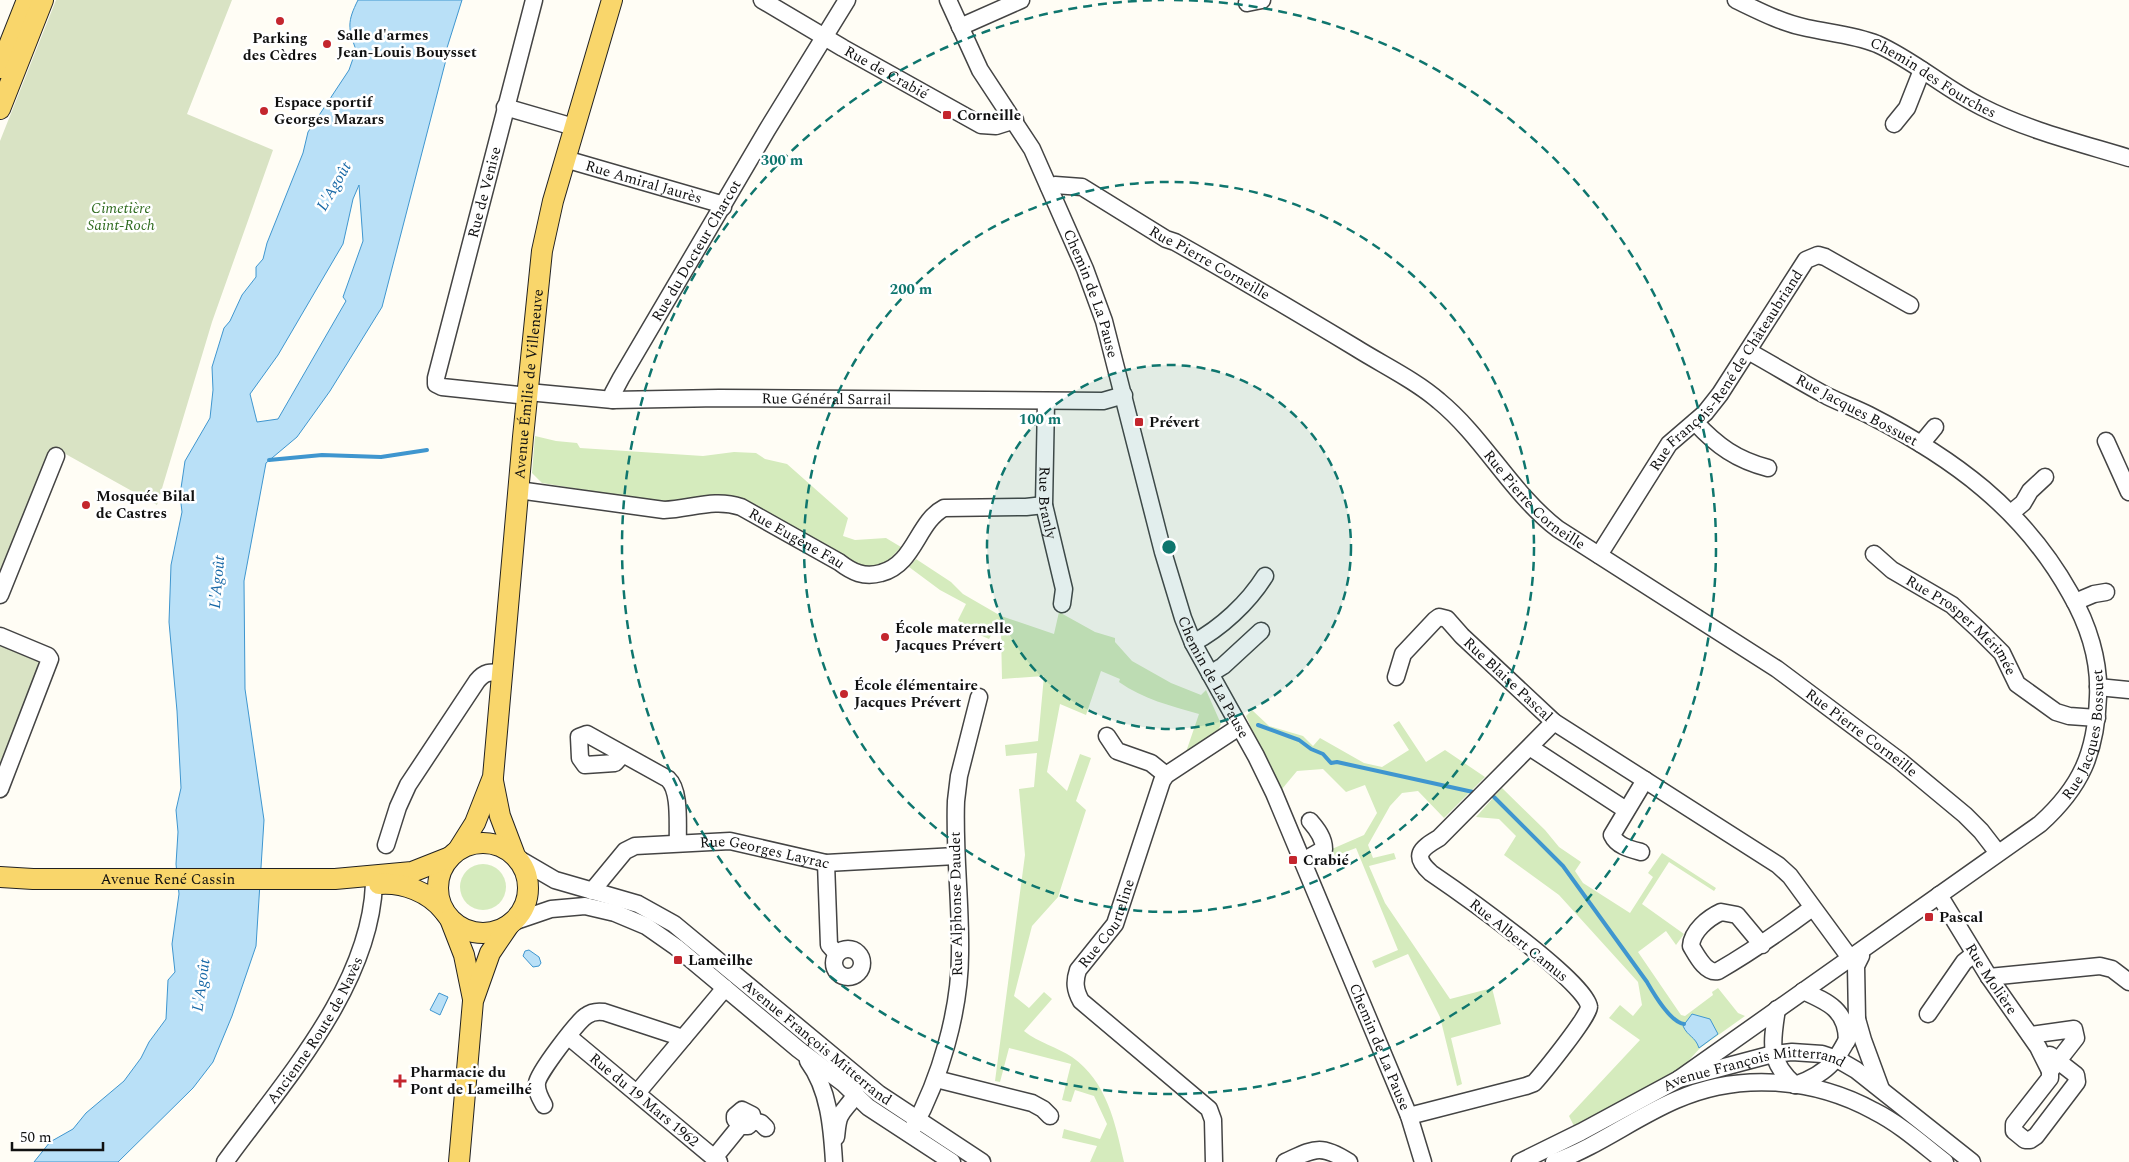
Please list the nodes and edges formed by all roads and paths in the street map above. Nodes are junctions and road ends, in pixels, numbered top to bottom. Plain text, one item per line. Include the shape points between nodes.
1 (27, 0) edge
2 (44, 0) edge
3 (534, 0) edge
4 (612, 0) edge
5 (762, 0) edge
6 (847, 0) edge
7 (948, 0) edge
8 (1021, 0) edge
9 (1736, 0) edge
10 (960, 27) junction
11 (825, 36) junction
12 (0, 68) edge
13 (1922, 70) junction
14 (506, 107) junction
15 (0, 109) edge
16 (1015, 120) junction
17 (1894, 124) dead end
18 (574, 127) junction
19 (2129, 158) edge
20 (565, 159) junction
21 (1050, 187) junction
22 (723, 207) junction
23 (1910, 305) dead end
24 (1748, 351) junction
25 (436, 384) joint
26 (528, 394) junction
27 (1124, 395) junction
28 (613, 400) junction
29 (1046, 402) junction
30 (1695, 422) junction
31 (1935, 427) dead end
32 (2106, 441) dead end
33 (1921, 444) junction
34 (56, 456) dead end
35 (1768, 468) dead end
36 (2046, 477) dead end
37 (518, 490) junction
38 (2129, 492) edge
39 (1044, 505) junction
40 (2011, 513) junction
41 (1874, 554) dead end
42 (1599, 555) junction
43 (1266, 576) dead end
44 (2106, 592) dead end
45 (0, 595) edge
46 (2075, 602) junction
47 (1062, 604) dead end
48 (1261, 631) dead end
49 (0, 636) edge
50 (1193, 643) junction
51 (502, 673) junction
52 (1210, 674) junction
53 (1396, 677) dead end
54 (2098, 687) junction
55 (2129, 690) edge
56 (979, 697) dead end
57 (2097, 718) junction
58 (1554, 722) junction
59 (1239, 727) junction
60 (1107, 736) dead end
61 (1531, 748) junction
62 (623, 754) dead end
63 (1166, 776) junction
64 (493, 777) junction
65 (1645, 780) junction
66 (0, 789) edge
67 (1626, 810) junction
68 (1310, 822) dead end
69 (678, 843) junction
70 (386, 845) dead end
71 (1641, 852) dead end
72 (454, 853) junction
73 (1998, 853) junction
74 (517, 856) junction
75 (956, 856) junction
76 (1303, 860) junction
77 (826, 863) junction
78 (0, 877) edge
79 (335, 879) junction
80 (374, 884) junction
81 (592, 890) junction
82 (1940, 895) junction
83 (1812, 908) junction
84 (448, 915) junction
85 (511, 924) junction
86 (1762, 945) dead end
87 (837, 954) dead end
88 (1974, 954) junction
89 (1853, 962) junction
90 (1989, 977) junction
91 (2129, 982) edge
92 (725, 988) junction
93 (1803, 991) junction
94 (473, 1001) junction
95 (1777, 1009) junction
96 (1928, 1014) dead end
97 (1852, 1030) junction
98 (569, 1037) junction
99 (683, 1038) junction
100 (2034, 1041) junction
101 (798, 1049) junction
102 (1773, 1054) junction
103 (1837, 1059) junction
104 (936, 1078) junction
105 (1679, 1079) junction
106 (1795, 1085) junction
107 (853, 1086) junction
108 (1881, 1089) junction
109 (637, 1093) junction
110 (826, 1097) junction
111 (544, 1105) dead end
112 (1050, 1116) dead end
113 (1410, 1116) junction
114 (753, 1125) dead end
115 (913, 1128) junction
116 (834, 1155) edge
117 (716, 1160) edge
118 (1424, 1160) edge
119 (225, 1162) edge
120 (459, 1162) edge
121 (952, 1162) edge
122 (982, 1162) edge
123 (1214, 1162) edge
124 (1284, 1162) edge
125 (1348, 1162) edge
126 (1520, 1162) edge
127 (1554, 1162) edge
128 (1945, 1162) edge
129 (1972, 1162) edge

1 - 12 main road
2 - 15 main road
3 - 14 street, Rue de Venise
4 - 18 main road, Avenue Émilie de Villeneuve
5 - 11 street, Rue de Crabié
6 - 11 street, Rue du Docteur Charcot
7 - 10 street, Chemin de La Pause
8 - 10 street
9 - 13 street, Chemin des Fourches via 1786,22 1876,44
10 - 16 street, Chemin de La Pause via 980,70
11 - 16 street, Rue de Crabié via 981,125 996,126
11 - 22 street, Rue du Docteur Charcot
13 - 17 street via 1907,108
13 - 19 street, Chemin des Fourches via 1997,114
14 - 18 street
14 - 25 street, Rue de Venise
16 - 21 street, Chemin de La Pause
18 - 20 main road, Avenue Émilie de Villeneuve
20 - 22 street, Rue Amiral Jaurès
20 - 26 main road, Avenue Émilie de Villeneuve via 542,251
21 - 27 street, Chemin de La Pause via 1095,295
21 - 42 street, Rue Pierre Corneille via 1082,187 1429,393 1465,426 1541,517
22 - 28 street, Rue du Docteur Charcot via 621,378
23 - 24 street, Rue François-René de Châteaubriand via 1825,257 1812,256 1801,264
24 - 30 street, Rue François-René de Châteaubriand via 1720,394
24 - 33 street, Rue Jacques Bossuet
25 - 26 street, Rue Général Sarrail
26 - 28 street, Rue Général Sarrail
26 - 37 main road, Avenue Émilie de Villeneuve
27 - 29 street, Rue Général Sarrail via 1103,401
27 - 50 street, Chemin de La Pause via 1163,552
28 - 29 street, Rue Général Sarrail
29 - 39 street, Rue Branly
30 - 35 street via 1712,441 1747,462
30 - 42 street, Rue François-René de Châteaubriand via 1669,444
31 - 33 street
32 - 38 street
33 - 40 street, Rue Jacques Bossuet via 1974,480
34 - 45 street
36 - 40 street
37 - 39 street, Rue Eugène Fau via 649,509 684,510 691,506 723,503 741,507 853,572 870,575 887,572 900,563 935,515 944,508
37 - 51 main road, Avenue Émilie de Villeneuve
39 - 47 street, Rue Branly via 1064,589
40 - 46 street, Rue Jacques Bossuet via 2050,561
41 - 57 street, Rue Prosper Mérimée via 1892,570 1952,605 2002,652 2017,684 2056,712
42 - 73 street, Rue Pierre Corneille via 1777,669 1965,815
43 - 50 street via 1218,627
44 - 46 street
46 - 54 street, Rue Jacques Bossuet via 2095,656
48 - 52 street
49 - 66 street via 50,659
50 - 52 street, Chemin de La Pause
51 - 64 main road, Avenue Émilie de Villeneuve
51 - 70 street via 488,672 477,681 408,785
52 - 59 street, Chemin de La Pause
53 - 58 street, Rue Blaise Pascal via 1403,654 1435,620 1444,617
54 - 55 street
54 - 57 street, Rue Jacques Bossuet
56 - 75 street, Rue Alphonse Daudet via 958,785
57 - 73 street, Rue Jacques Bossuet via 2084,769 2068,796 2040,824
58 - 61 street, Rue Albert Camus
58 - 65 street, Rue Blaise Pascal
59 - 63 street, Rue Courteline
59 - 76 street, Chemin de La Pause via 1274,793
60 - 63 street via 1117,751 1151,763
61 - 67 street
61 - 113 street, Rue Albert Camus via 1421,852 1420,862 1430,873 1521,938 1580,990 1589,1005 1588,1014 1534,1083
62 - 69 street via 673,784
63 - 123 street, Rue Courteline via 1158,787 1115,924 1078,970 1075,985 1081,1001 1209,1109 1213,1120
64 - 72 main road, Avenue Émilie de Villeneuve via 475,823
64 - 74 main road, Avenue Émilie de Villeneuve via 500,816
65 - 67 street
65 - 83 street, Rue Blaise Pascal via 1778,865 1790,876
67 - 71 street via 1612,835 1623,847
68 - 76 street via 1319,831 1324,849
69 - 77 street, Rue Georges Layrac via 730,841
69 - 81 street, Rue Georges Layrac via 630,848
72 - 74 main road via 472,844 486,842 501,846
72 - 79 main road, Avenue René Cassin via 412,872
72 - 84 main road via 443,866 438,883 440,901
73 - 82 street, Rue Jacques Bossuet
74 - 81 street, Avenue François Mitterrand via 555,880
74 - 85 main road via 526,872 528,899
75 - 77 street, Rue Georges Layrac
75 - 104 street, Rue Alphonse Daudet via 959,971 950,1025
76 - 113 street, Chemin de La Pause
77 - 87 street via 829,945
78 - 79 main road, Avenue René Cassin
79 - 80 main road, Avenue René Cassin
80 - 84 main road, Avenue René Cassin via 410,888 437,902
80 - 119 street, Ancienne Route de Navès via 371,914 362,947 331,1014
81 - 107 street, Avenue François Mitterrand via 638,904 674,924
82 - 88 street, Rue Molière
82 - 89 street, Rue Jacques Bossuet via 1865,948
83 - 86 street
83 - 89 street, Rue Blaise Pascal
84 - 85 main road via 466,929 485,933
84 - 94 main road via 464,955
85 - 92 street, Avenue François Mitterrand via 551,909 585,906 606,910 663,937
85 - 94 main road via 490,953
88 - 90 street, Rue Molière
88 - 96 street via 1964,962
89 - 93 street, Rue Jacques Bossuet
89 - 97 street
90 - 91 street via 2100,966 2112,969
90 - 100 street, Rue Molière
92 - 99 street
92 - 101 street, Avenue François Mitterrand
93 - 95 street, Rue Jacques Bossuet
93 - 97 street via 1830,1004
94 - 120 main road
95 - 102 street
95 - 105 street, Rue Jacques Bossuet
97 - 103 street
97 - 108 street
98 - 99 street via 584,1018 604,1012
98 - 109 street, Rue du 19 Mars 1962
98 - 111 street via 537,1080 536,1086
99 - 109 street
100 - 100 street, Rue Molière via 2074,1030 2076,1038 2054,1066
101 - 107 street, Avenue François Mitterrand
101 - 110 street via 817,1073
102 - 103 street, Avenue François Mitterrand via 1812,1052
102 - 105 street, Avenue François Mitterrand
102 - 106 street via 1784,1075
103 - 106 street via 1822,1072
103 - 108 street, Avenue François Mitterrand
104 - 112 street via 1032,1103
104 - 115 street, Rue Alphonse Daudet
105 - 126 street, Avenue François Mitterrand
106 - 127 street, Avenue François Mitterrand via 1736,1084 1689,1095
106 - 128 street, Avenue François Mitterrand via 1831,1092 1876,1111
107 - 110 street via 835,1086
107 - 115 street, Avenue François Mitterrand
107 - 115 street, Avenue François Mitterrand via 858,1104
107 - 116 street via 838,1120
108 - 129 street, Avenue François Mitterrand
109 - 117 street, Rue du 19 Mars 1962
110 - 116 street
113 - 118 street, Chemin de La Pause
114 - 117 street
115 - 121 street, Avenue François Mitterrand
115 - 122 street, Avenue François Mitterrand
124 - 125 street via 1317,1149 1334,1153

